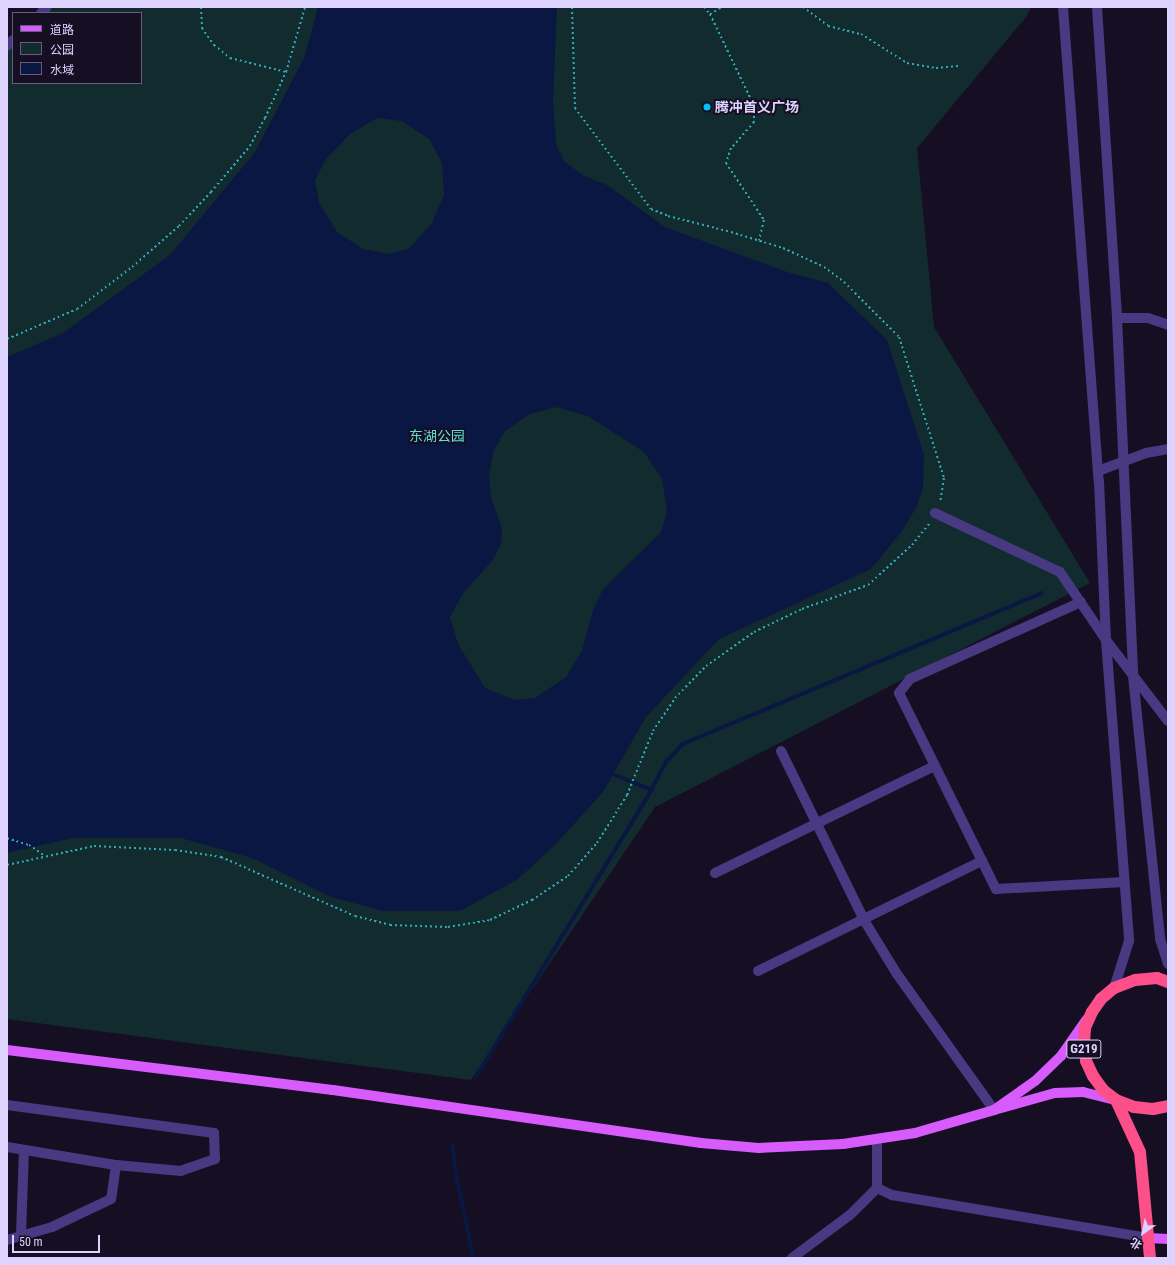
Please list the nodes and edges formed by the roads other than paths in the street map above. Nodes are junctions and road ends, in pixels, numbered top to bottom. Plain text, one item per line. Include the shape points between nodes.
1 (1063, 7) edge
2 (1097, 7) edge
3 (1117, 318) junction
4 (1168, 325) edge
5 (1168, 449) edge
6 (1123, 463) junction
7 (1098, 471) junction
8 (935, 513) road end
9 (1081, 602) junction
10 (1106, 640) junction
11 (1133, 676) junction
12 (1168, 721) edge
13 (781, 751) dead end
14 (934, 766) junction
15 (816, 823) junction
16 (982, 861) junction
17 (715, 873) dead end
18 (1124, 882) junction
19 (864, 920) junction
20 (1168, 964) edge
21 (758, 971) dead end
22 (1168, 982) edge
23 (1114, 988) junction
24 (1092, 1012) junction
25 (7, 1050) edge
26 (1116, 1100) junction
27 (7, 1105) edge
28 (1168, 1106) edge
29 (994, 1110) junction
30 (877, 1139) junction
31 (7, 1147) edge
32 (24, 1150) junction
33 (116, 1166) junction
34 (877, 1188) junction
35 (21, 1235) junction
36 (1149, 1238) junction
37 (1168, 1239) edge
38 (7, 1240) edge
39 (792, 1258) edge
40 (1150, 1258) edge

1 - 7 street
2 - 3 street
3 - 4 street via 1148,318
3 - 6 street
5 - 6 street
6 - 7 street
6 - 11 street
7 - 10 street
8 - 9 street via 1060,572
9 - 10 street
9 - 14 street via 910,679 899,693
10 - 11 street
10 - 18 street
11 - 12 street
11 - 20 street via 1160,939
13 - 15 street
14 - 15 street
14 - 16 street
15 - 17 street
15 - 19 street
16 - 18 street via 996,889
16 - 19 street
18 - 23 street via 1129,941
19 - 21 street
19 - 29 street via 897,974
22 - 23 highway, G219 via 1157,978 1135,980
23 - 24 highway, G219 via 1101,999
24 - 26 highway, G219 via 1084,1044 1086,1061 1099,1085
24 - 29 main road via 1050,1066 1035,1081
25 - 30 main road via 333,1090 701,1143 759,1148 843,1144
26 - 28 highway, G219 via 1134,1108 1152,1109
26 - 29 main road via 1083,1092 1055,1094
26 - 36 highway, G219 via 1140,1152
27 - 33 street via 214,1133 215,1159 181,1171
29 - 30 main road via 915,1133
30 - 34 street
31 - 32 street
32 - 33 street
32 - 35 street
33 - 35 street via 111,1199 52,1227
34 - 36 street via 892,1195
34 - 39 street via 850,1215
35 - 38 street
36 - 37 main road
36 - 40 highway, G219

